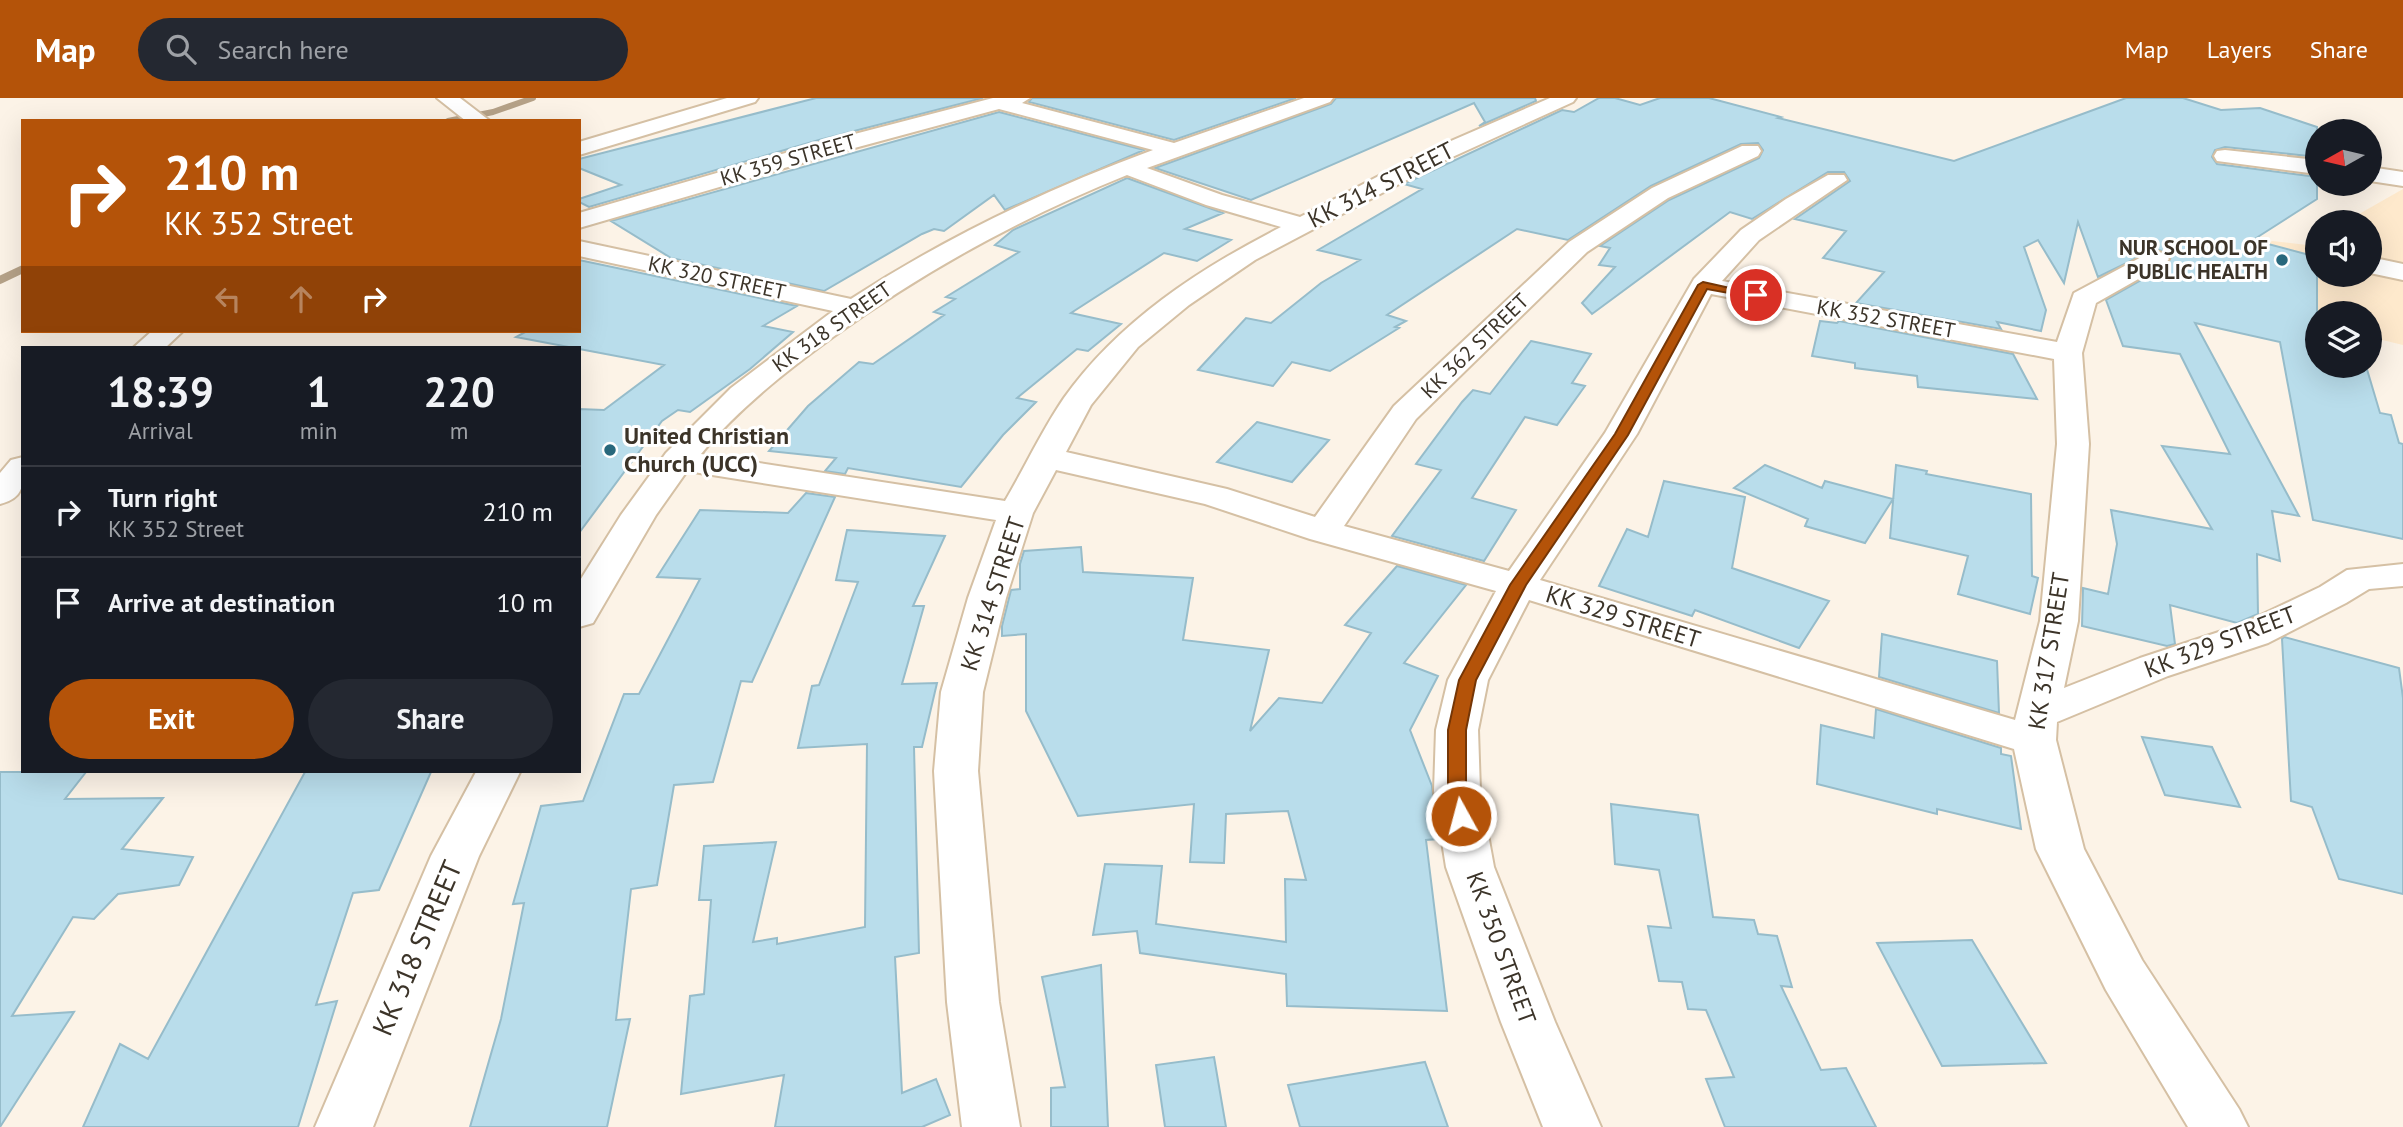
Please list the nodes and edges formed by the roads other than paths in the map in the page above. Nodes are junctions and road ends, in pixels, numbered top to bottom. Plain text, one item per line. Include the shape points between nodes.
1 (447, 98) edge
2 (748, 98) edge
3 (1020, 98) edge
4 (1323, 98) edge
5 (1566, 98) edge
6 (997, 103) junction
7 (477, 119) edge
8 (581, 148) edge
9 (1177, 150) junction
10 (1749, 151) dead end
11 (2225, 156) dead end
12 (2305, 166) edge
13 (1127, 168) junction
14 (2382, 176) edge
15 (2403, 179) edge
16 (1836, 180) dead end
17 (581, 220) edge
18 (1302, 225) junction
19 (581, 248) edge
20 (2157, 259) dead end
21 (2382, 268) edge
22 (2403, 272) edge
23 (1703, 285) junction
24 (855, 308) junction
25 (166, 333) edge
26 (150, 346) edge
27 (2068, 353) junction
28 (1048, 458) junction
29 (678, 460) junction
30 (21, 469) edge
31 (0, 494) edge
32 (1016, 513) junction
33 (1323, 531) junction
34 (2403, 575) edge
35 (1518, 585) junction
36 (581, 612) edge
37 (2036, 727) junction
38 (497, 773) edge
39 (344, 1127) edge
40 (991, 1127) edge
41 (1572, 1127) edge
42 (2219, 1127) edge

1 - 7 street
2 - 8 street
3 - 6 street, KK 359 STREET
4 - 9 street, KK 318 STREET
5 - 18 street, KK 314 STREET via 1429,159
6 - 9 street, KK 359 STREET
6 - 17 street, KK 359 STREET
9 - 13 street, KK 318 STREET
10 - 33 street, KK 362 STREET via 1660,194 1578,247 1405,413
11 - 12 street
13 - 18 street
13 - 24 street, KK 318 STREET via 998,226
14 - 15 street
16 - 23 street, KK 350 STREET via 1750,235
18 - 28 street, KK 314 STREET via 1179,299 1128,341 1077,402
19 - 24 street, KK 320 STREET
20 - 27 street, KK 317 STREET via 2084,299
21 - 22 street
23 - 27 street, KK 352 STREET
23 - 35 street, KK 350 STREET via 1622,435
24 - 29 street, KK 318 STREET via 725,409
25 - 26 street
27 - 37 street, KK 317 STREET via 2073,444 2059,621
28 - 32 street, KK 314 STREET
28 - 33 street, KK 329 STREET via 1215,496
29 - 32 street
29 - 36 street, KK 318 STREET
30 - 31 street
32 - 40 street, KK 314 STREET via 987,597 962,692 956,771 973,1002
33 - 35 street, KK 329 STREET
34 - 37 street, KK 329 STREET via 2360,578 2254,634 2154,667
35 - 37 street, KK 329 STREET
35 - 41 street, KK 350 STREET via 1468,680 1457,730 1457,791 1470,867
37 - 42 street, KK 317 STREET via 2060,849 2123,975
38 - 39 street, KK 318 STREET via 455,856

